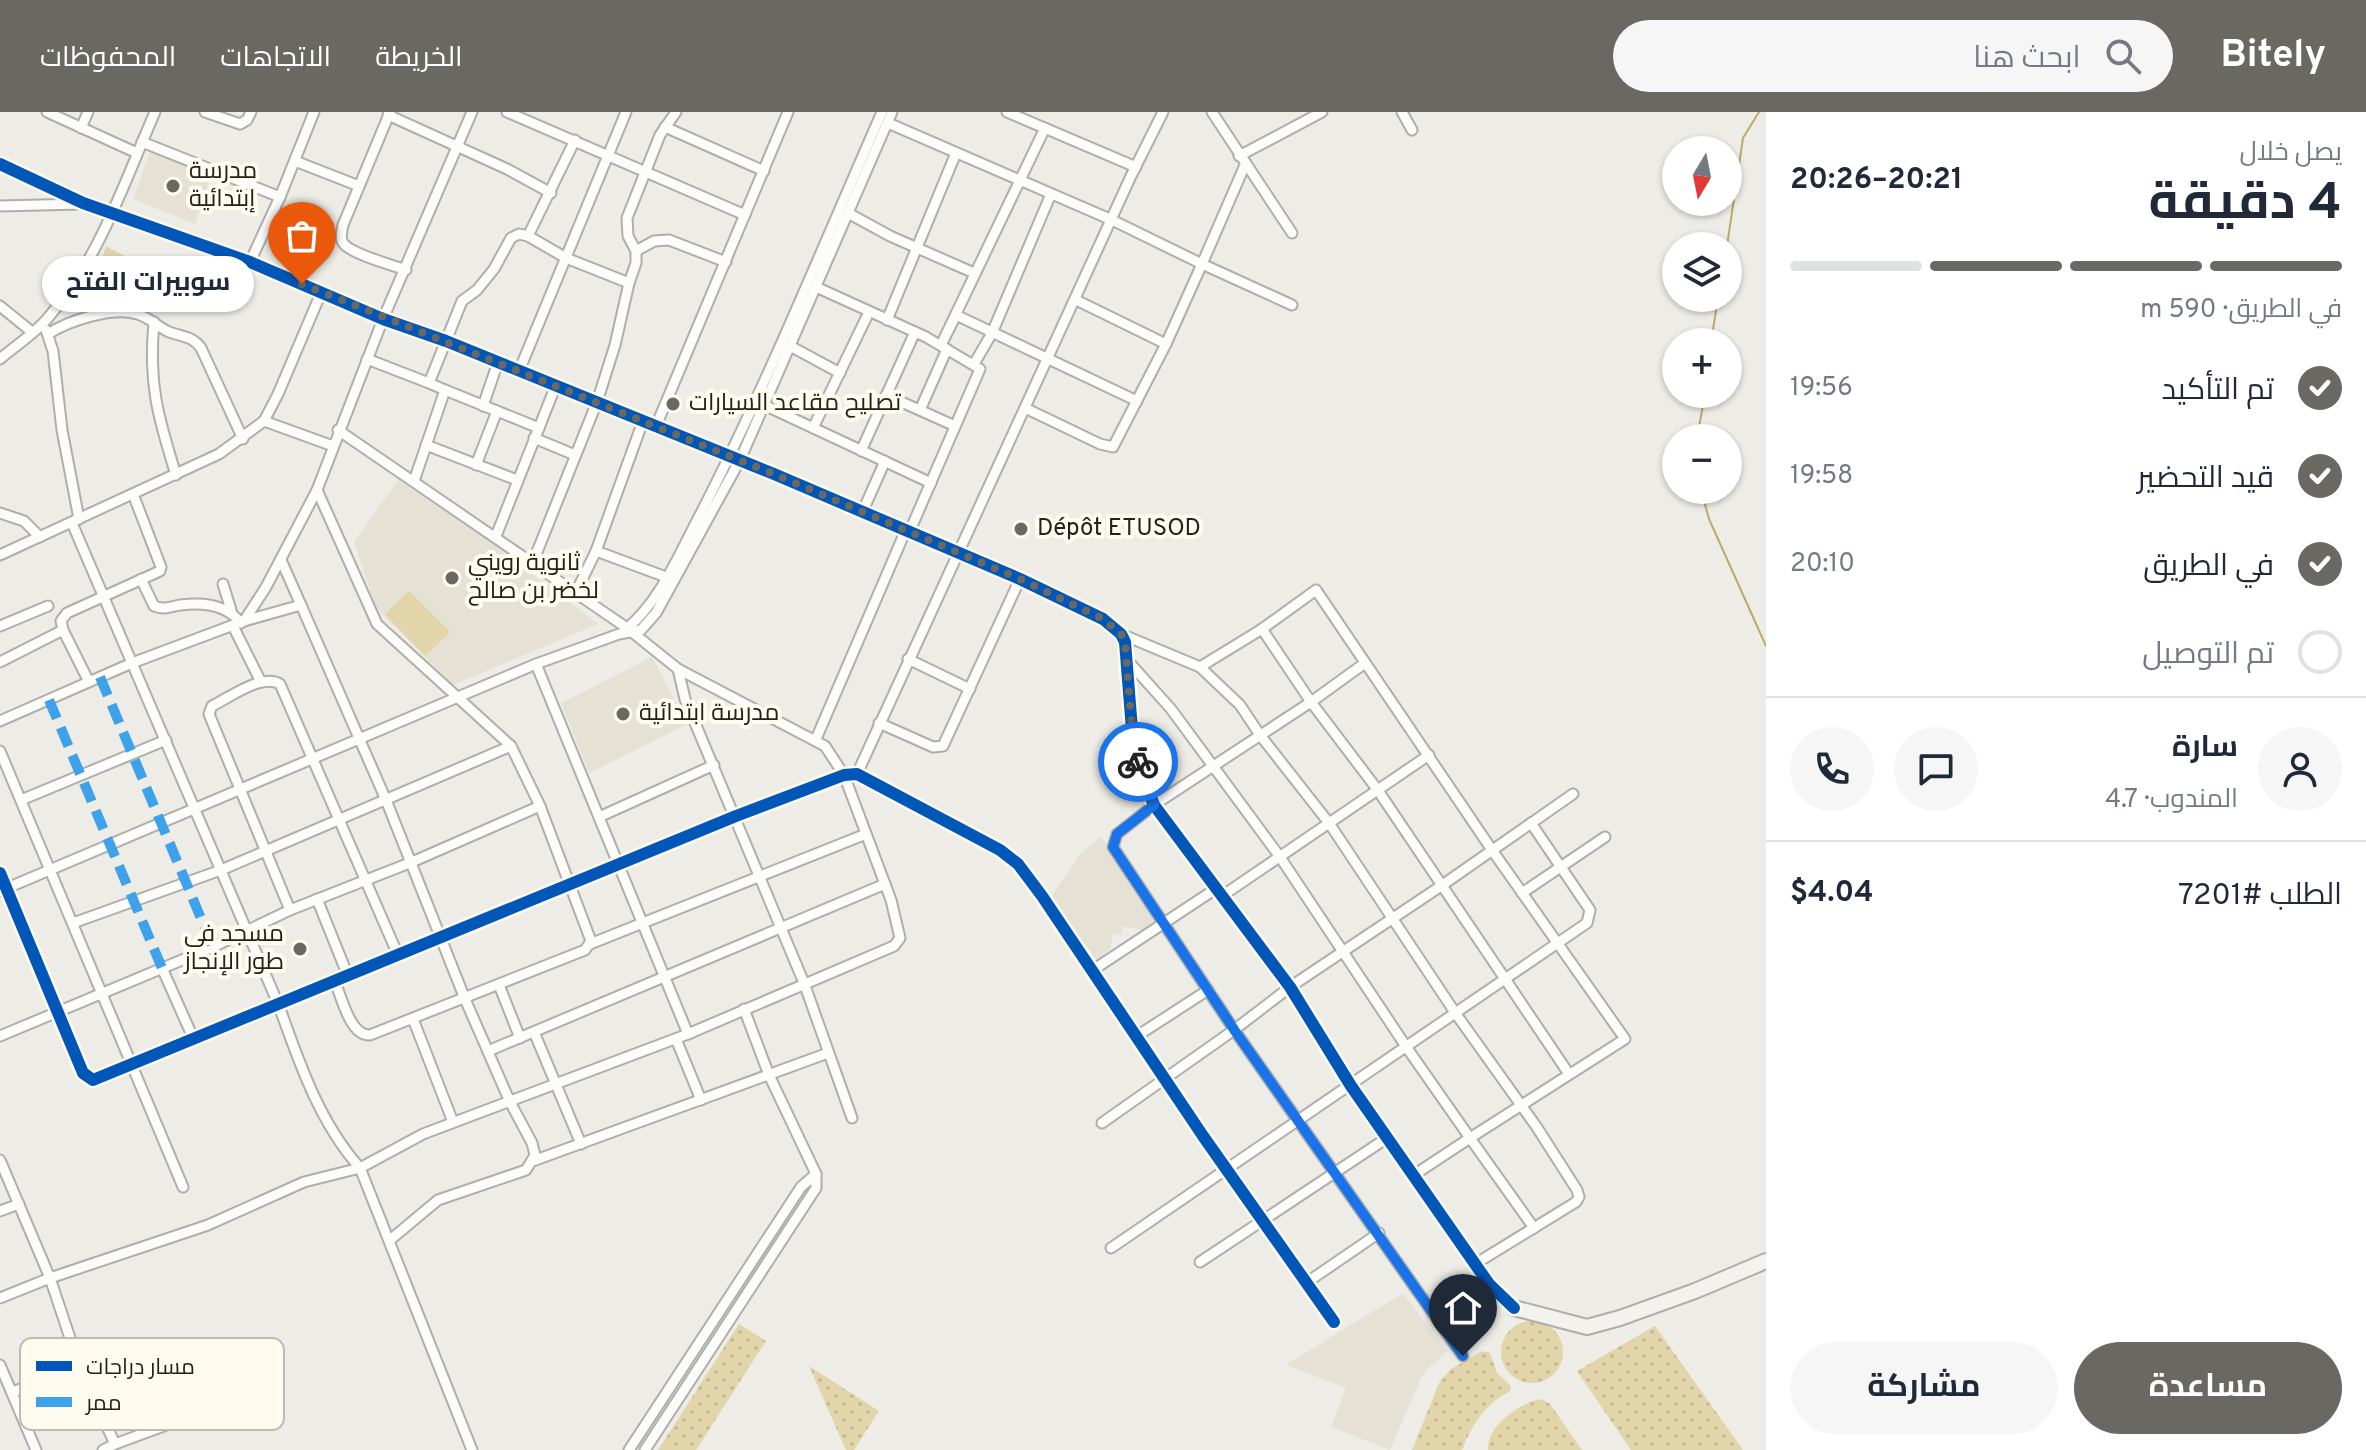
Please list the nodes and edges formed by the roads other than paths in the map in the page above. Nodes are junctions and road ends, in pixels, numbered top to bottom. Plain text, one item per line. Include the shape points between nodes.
1 (47, 112) edge
2 (88, 112) edge
3 (155, 112) edge
4 (205, 112) edge
5 (251, 112) edge
6 (314, 112) edge
7 (472, 112) edge
8 (507, 112) edge
9 (626, 112) edge
10 (676, 112) edge
11 (788, 112) edge
12 (882, 112) edge
13 (892, 112) edge
14 (1007, 112) edge
15 (1163, 112) edge
16 (1212, 112) edge
17 (1322, 112) edge
18 (1402, 112) edge
19 (389, 114) edge
20 (888, 123) junction
21 (665, 127) junction
22 (81, 128) junction
23 (1045, 128) junction
24 (1412, 130) dead end
25 (575, 140) junction
26 (142, 142) junction
27 (456, 147) junction
28 (137, 153) junction
29 (956, 153) junction
30 (608, 154) junction
31 (295, 161) junction
32 (1242, 161) junction
33 (0, 164) edge
34 (1136, 167) junction
35 (646, 171) junction
36 (764, 171) junction
37 (1019, 181) junction
38 (359, 186) junction
39 (551, 193) junction
40 (1051, 194) junction
41 (280, 197) junction
42 (83, 203) junction
43 (0, 206) edge
44 (848, 213) junction
45 (111, 214) junction
46 (745, 215) junction
47 (1112, 220) junction
48 (1292, 233) dead end
49 (528, 236) junction
50 (917, 248) junction
51 (636, 251) junction
52 (566, 258) junction
53 (250, 262) junction
54 (726, 262) junction
55 (1202, 264) junction
56 (406, 270) junction
57 (974, 273) junction
58 (629, 283) junction
59 (816, 287) junction
60 (321, 293) junction
61 (1076, 300) junction
62 (1292, 305) dead end
63 (0, 306) edge
64 (869, 312) junction
65 (383, 319) junction
66 (887, 320) junction
67 (44, 322) junction
68 (154, 322) junction
69 (32, 332) junction
70 (915, 332) junction
71 (992, 333) junction
72 (48, 334) junction
73 (446, 341) junction
74 (1166, 344) junction
75 (790, 346) junction
76 (944, 347) junction
77 (1048, 358) junction
78 (0, 359) edge
79 (367, 359) junction
80 (498, 362) junction
81 (974, 364) junction
82 (519, 371) junction
83 (840, 373) junction
84 (429, 383) junction
85 (556, 385) junction
86 (445, 390) junction
87 (886, 395) junction
88 (1137, 401) junction
89 (597, 402) junction
90 (764, 405) junction
91 (483, 406) junction
92 (1025, 408) junction
93 (920, 410) junction
94 (497, 411) junction
95 (264, 421) junction
96 (643, 421) junction
97 (656, 426) junction
98 (955, 426) junction
99 (539, 428) junction
100 (813, 428) junction
101 (338, 430) junction
102 (534, 438) junction
103 (243, 439) junction
104 (426, 445) junction
105 (333, 446) junction
106 (861, 451) junction
107 (575, 455) junction
108 (734, 459) junction
109 (885, 461) junction
110 (476, 465) junction
111 (176, 475) junction
112 (517, 480) junction
113 (414, 481) junction
114 (931, 483) junction
115 (317, 490) junction
116 (133, 494) junction
117 (0, 513) edge
118 (862, 513) junction
119 (76, 521) junction
120 (907, 533) junction
121 (496, 536) junction
122 (40, 537) junction
123 (596, 551) junction
124 (957, 553) junction
125 (0, 555) edge
126 (281, 560) junction
127 (533, 562) junction
128 (666, 577) junction
129 (141, 579) junction
130 (1020, 579) junction
131 (223, 584) dead end
132 (576, 592) junction
133 (103, 595) junction
134 (301, 605) junction
135 (48, 606) dead end
136 (231, 610) junction
137 (240, 623) junction
138 (0, 626) edge
139 (1262, 629) junction
140 (63, 630) junction
141 (627, 631) junction
142 (1121, 634) junction
143 (908, 659) junction
144 (1128, 661) junction
145 (0, 662) edge
146 (132, 663) junction
147 (1365, 663) junction
148 (536, 664) junction
149 (1200, 667) junction
150 (678, 669) junction
151 (89, 682) junction
152 (261, 682) junction
153 (970, 689) junction
154 (456, 698) junction
155 (1311, 702) junction
156 (0, 721) edge
157 (879, 723) junction
158 (1260, 735) junction
159 (359, 738) junction
160 (816, 739) junction
161 (166, 740) junction
162 (511, 746) junction
163 (0, 751) edge
164 (1429, 755) junction
165 (314, 758) junction
166 (714, 765) junction
167 (1212, 767) junction
168 (857, 774) junction
169 (844, 775) junction
170 (241, 789) junction
171 (1377, 789) junction
172 (1573, 794) dead end
173 (21, 800) junction
174 (386, 800) junction
175 (1154, 805) junction
176 (540, 806) junction
177 (195, 808) junction
178 (736, 816) junction
179 (599, 817) junction
180 (340, 819) junction
181 (1329, 823) junction
182 (1531, 823) junction
183 (866, 834) junction
184 (1605, 837) dead end
185 (1492, 850) junction
186 (266, 851) junction
187 (1280, 857) junction
188 (412, 862) junction
189 (618, 866) junction
190 (1560, 867) junction
191 (50, 870) junction
192 (221, 870) junction
193 (0, 873) edge
194 (761, 877) junction
195 (367, 880) junction
196 (885, 884) junction
197 (1441, 886) junction
198 (570, 887) junction
199 (3, 890) edge
200 (1220, 892) junction
201 (1522, 893) junction
202 (317, 899) junction
203 (290, 910) junction
204 (1393, 919) junction
205 (73, 923) junction
206 (1165, 923) junction
207 (643, 925) junction
208 (781, 928) junction
209 (246, 929) junction
210 (441, 937) junction
211 (590, 944) junction
212 (1557, 944) junction
213 (1344, 951) junction
214 (398, 955) junction
215 (162, 968) junction
216 (1093, 970) junction
217 (348, 976) junction
218 (665, 978) junction
219 (1504, 981) junction
220 (335, 982) junction
221 (804, 983) junction
222 (499, 985) junction
223 (1290, 987) junction
224 (1208, 990) junction
225 (103, 994) junction
226 (465, 999) junction
227 (279, 1006) junction
228 (744, 1009) junction
229 (57, 1013) junction
230 (1456, 1014) junction
231 (413, 1019) junction
232 (1234, 1030) junction
233 (534, 1032) junction
234 (688, 1034) junction
235 (0, 1035) edge
236 (1137, 1036) junction
237 (520, 1038) junction
238 (676, 1039) junction
239 (194, 1040) junction
240 (1407, 1048) junction
241 (488, 1051) junction
242 (828, 1053) junction
243 (133, 1065) junction
244 (1569, 1074) junction
245 (769, 1075) junction
246 (1165, 1078) junction
247 (555, 1085) junction
248 (1351, 1086) junction
249 (701, 1100) junction
250 (510, 1102) junction
251 (1522, 1106) junction
252 (852, 1118) dead end
253 (453, 1122) junction
254 (1298, 1122) junction
255 (1102, 1123) dead end
256 (1387, 1138) junction
257 (1470, 1138) junction
258 (581, 1144) junction
259 (0, 1160) edge
260 (533, 1161) junction
261 (360, 1168) junction
262 (1227, 1170) junction
263 (816, 1174) junction
264 (1335, 1174) junction
265 (1414, 1175) junction
266 (183, 1187) dead end
267 (19, 1204) junction
268 (0, 1211) edge
269 (1263, 1222) junction
270 (1534, 1228) junction
271 (1379, 1233) junction
272 (390, 1240) junction
273 (1111, 1248) dead end
274 (1766, 1261) edge
275 (1200, 1262) dead end
276 (1475, 1264) junction
277 (50, 1278) junction
278 (1306, 1283) junction
279 (0, 1298) edge
280 (1514, 1308) joint
281 (1334, 1322) dead end
282 (70, 1338) edge
283 (1463, 1356) dead end
284 (0, 1365) edge
285 (7, 1388) edge
286 (20, 1416) edge
287 (27, 1430) edge
288 (109, 1430) edge
289 (153, 1430) edge
290 (115, 1444) junction
291 (36, 1450) edge
292 (103, 1450) edge
293 (472, 1450) edge
294 (629, 1450) edge
295 (645, 1450) edge

1 - 22 street
2 - 22 street
3 - 26 street
4 - 5 street via 240,124
6 - 31 street
7 - 27 street
8 - 25 street
9 - 30 street
10 - 21 street
11 - 36 street
12 - 108 street
13 - 20 street
14 - 23 street
15 - 34 street
16 - 32 street
17 - 32 street
18 - 24 street
19 - 27 street
19 - 38 street
20 - 29 street
20 - 44 street
21 - 35 street
21 - 36 street
22 - 28 street
23 - 34 street
23 - 37 street
25 - 30 street
25 - 39 street
26 - 28 street
26 - 41 street
27 - 39 street
27 - 56 street
28 - 45 street
29 - 37 street
29 - 50 street
30 - 35 street
30 - 52 street
31 - 38 street
31 - 41 street
32 - 48 street
32 - 55 street
33 - 42 street
34 - 47 street
35 - 46 street
35 - 51 street via 627,218
36 - 46 street
37 - 40 street
37 - 57 street
38 - 56 street via 343,225 343,243
39 - 49 street
40 - 47 street
40 - 71 street
41 - 53 street
42 - 43 street
42 - 45 street
44 - 50 street
44 - 59 street
45 - 53 street
45 - 67 street via 76,282
46 - 54 street
47 - 55 street
47 - 61 street
49 - 52 street
49 - 73 street via 511,238 494,269 462,301
50 - 57 street
50 - 66 street
51 - 54 street via 669,240
51 - 58 street
52 - 58 street
52 - 82 street
53 - 60 street
54 - 97 street
55 - 62 street
55 - 74 street
56 - 65 street
57 - 76 street
58 - 89 street
59 - 64 street
59 - 75 street
60 - 65 street
60 - 95 street
61 - 74 street
61 - 77 street
63 - 69 street
64 - 66 street
64 - 83 street
65 - 73 street
65 - 79 street
66 - 70 street
67 - 69 street
67 - 72 street
68 - 72 street via 125,311 69,322
68 - 103 street via 197,342
68 - 111 street via 153,393
69 - 78 street
70 - 76 street
70 - 87 street
71 - 76 street via 956,315
71 - 77 street
71 - 81 street
72 - 119 street
73 - 80 street
73 - 84 street
74 - 88 street
75 - 83 street
75 - 90 street
76 - 81 street
76 - 93 street
77 - 88 street
77 - 92 street
79 - 84 street
79 - 101 street
80 - 82 street
80 - 91 street
81 - 98 street via 980,373
82 - 85 street
83 - 100 street
84 - 86 street
85 - 89 street
85 - 99 street
86 - 91 street
86 - 104 street
87 - 93 street
87 - 106 street
88 - 92 street via 1111,447
89 - 96 street
89 - 107 street
90 - 100 street
90 - 108 street
91 - 94 street
92 - 124 street
93 - 98 street
94 - 99 street
94 - 110 street
95 - 103 street
95 - 105 street
96 - 97 street
96 - 123 street
97 - 108 street
98 - 114 street
99 - 102 street
100 - 106 street
101 - 105 street
101 - 113 street
102 - 107 street
102 - 112 street
103 - 111 street
104 - 110 street
104 - 113 street
105 - 115 street
106 - 109 street
107 - 127 street
108 - 118 street
108 - 128 street
108 - 141 street via 661,606 648,624
109 - 114 street
109 - 118 street
110 - 112 street
111 - 116 street
112 - 121 street
113 - 121 street
114 - 120 street
115 - 126 street
115 - 154 street via 372,617
116 - 119 street
116 - 129 street via 161,567
117 - 122 street via 24,521
118 - 120 street
119 - 122 street
119 - 133 street
120 - 124 street
120 - 160 street
121 - 127 street
122 - 125 street
123 - 128 street
123 - 132 street
124 - 130 street
124 - 143 street
126 - 134 street
126 - 137 street
127 - 132 street
128 - 141 street
129 - 133 street
129 - 136 street via 158,608 198,605
130 - 142 street via 1103,619
130 - 153 street
131 - 136 street
132 - 141 street
133 - 140 street via 64,614
133 - 146 street
134 - 137 street
134 - 159 street
135 - 138 street
136 - 137 street
137 - 146 street
137 - 152 street
139 - 147 street via 1316,590
139 - 149 street
139 - 155 street
140 - 145 street
140 - 151 street
141 - 148 street
141 - 150 street
142 - 144 street
142 - 149 street
143 - 153 street
143 - 157 street
144 - 167 street
144 - 175 street via 1133,742
146 - 151 street
146 - 161 street
147 - 155 street
147 - 164 street
148 - 154 street
148 - 179 street
149 - 158 street via 1229,693
150 - 160 street
150 - 166 street
151 - 156 street
152 - 165 street via 280,684
152 - 170 street via 209,712
153 - 157 street via 943,746 933,747
154 - 159 street
154 - 162 street
155 - 158 street
155 - 171 street
157 - 168 street
158 - 167 street
158 - 181 street
159 - 165 street
159 - 174 street
160 - 169 street
161 - 173 street
161 - 177 street
162 - 174 street
162 - 176 street
163 - 173 street
164 - 171 street
164 - 185 street
165 - 170 street
165 - 180 street
166 - 178 street
166 - 179 street
167 - 175 street
167 - 187 street
168 - 169 street
168 - 216 street via 1018,864
169 - 178 street
169 - 183 street
170 - 177 street
170 - 186 street
171 - 181 street
171 - 197 street
172 - 182 street
173 - 191 street
174 - 180 street
174 - 188 street
175 - 200 street
175 - 206 street via 1117,834 1113,847
176 - 188 street
176 - 198 street
177 - 191 street
177 - 192 street
178 - 189 street
178 - 194 street
179 - 189 street
180 - 186 street
180 - 195 street
181 - 187 street
181 - 204 street
182 - 185 street
182 - 190 street
183 - 194 street
183 - 196 street
184 - 190 street
185 - 197 street
185 - 201 street
186 - 192 street
186 - 203 street
187 - 200 street
187 - 213 street
188 - 195 street
188 - 210 street
189 - 198 street
189 - 207 street
190 - 201 street
190 - 212 street via 1591,914 1587,923
191 - 199 street
191 - 205 street
192 - 205 street
192 - 209 street
193 - 199 street
194 - 207 street
194 - 208 street
195 - 202 street
195 - 214 street
196 - 208 street
196 - 221 street via 898,943
197 - 204 street
197 - 219 street
198 - 210 street
198 - 211 street
199 - 229 street
200 - 206 street
200 - 223 street
201 - 212 street
202 - 203 street
202 - 217 street
203 - 209 street
204 - 213 street
204 - 230 street
205 - 225 street
206 - 216 street
206 - 224 street
207 - 211 street
207 - 218 street
208 - 218 street
208 - 221 street
209 - 215 street
209 - 227 street
210 - 214 street
210 - 226 street
211 - 222 street
212 - 219 street
212 - 244 street via 1625,1039
213 - 223 street
213 - 240 street
214 - 217 street
215 - 225 street
215 - 239 street
216 - 236 street
217 - 220 street
218 - 233 street
218 - 234 street
219 - 230 street
219 - 244 street
220 - 227 street
220 - 231 street via 360,1034
221 - 228 street
221 - 242 street
222 - 226 street
222 - 237 street
223 - 232 street
223 - 248 street
224 - 232 street
224 - 236 street
225 - 229 street
225 - 243 street
226 - 231 street
226 - 241 street
227 - 239 street
227 - 261 street via 320,1109
228 - 234 street
228 - 245 street
229 - 235 street
229 - 243 street via 90,1080
230 - 240 street
230 - 251 street
231 - 253 street
232 - 246 street
232 - 254 street
233 - 237 street
233 - 247 street
234 - 238 street
236 - 246 street
237 - 241 street
238 - 247 street
238 - 249 street
239 - 243 street
240 - 248 street
240 - 257 street
241 - 250 street
242 - 245 street
242 - 252 street
243 - 266 street
244 - 251 street
245 - 249 street
245 - 263 street
246 - 255 street
246 - 262 street
247 - 250 street
247 - 258 street
248 - 254 street
248 - 256 street
249 - 258 street
250 - 253 street
250 - 260 street via 532,1143
251 - 257 street
251 - 270 street via 1579,1194 1576,1202
253 - 261 street via 401,1143
254 - 262 street
254 - 264 street
256 - 264 street
256 - 265 street
257 - 265 street
257 - 270 street
258 - 260 street
259 - 267 street
260 - 272 street via 526,1170 438,1200
261 - 272 street
261 - 277 street via 304,1182 208,1225
262 - 269 street
262 - 273 street
263 - 294 street via 801,1187
263 - 295 street via 814,1193
264 - 269 street
264 - 271 street
265 - 276 street
267 - 268 street
267 - 277 street
269 - 275 street
269 - 278 street
270 - 276 street
271 - 278 street
271 - 283 street
272 - 293 street
274 - 280 main road via 1587,1327
276 - 280 street
277 - 279 street
277 - 282 street
278 - 281 street
284 - 285 street
285 - 286 street
287 - 291 street
288 - 290 street
289 - 290 street
290 - 292 street

